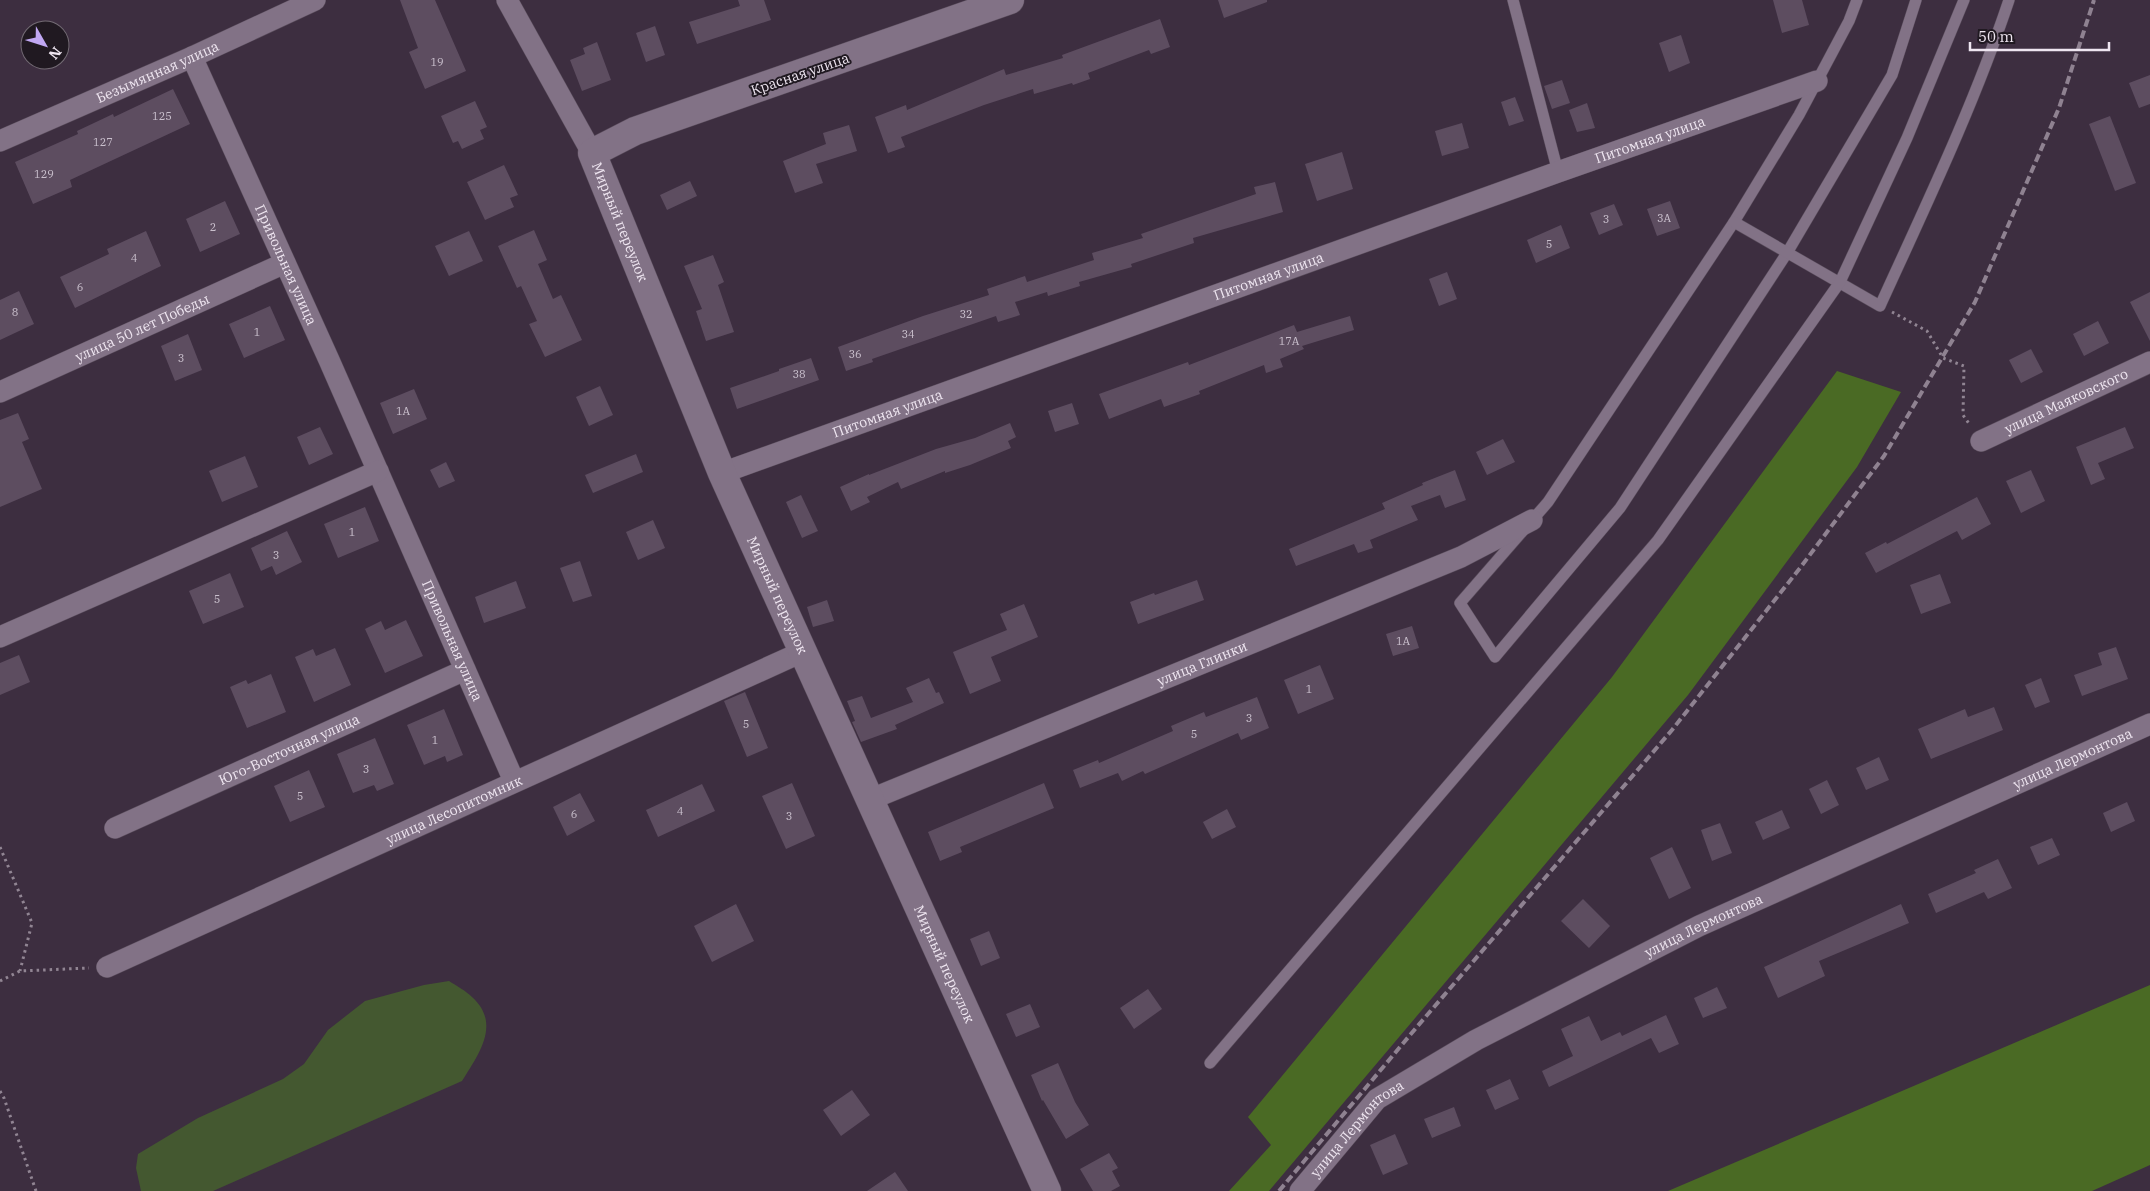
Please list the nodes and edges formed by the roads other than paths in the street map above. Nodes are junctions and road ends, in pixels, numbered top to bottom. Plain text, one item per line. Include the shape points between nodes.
1 (315, 0) edge
2 (506, 0) edge
3 (1010, 0) edge
4 (1513, 0) edge
5 (1857, 0) edge
6 (1916, 0) edge
7 (1964, 0) edge
8 (2009, 0) edge
9 (192, 57) junction
10 (1817, 81) junction
11 (0, 141) edge
12 (592, 153) junction
13 (1558, 172) junction
14 (1734, 222) junction
15 (1787, 253) junction
16 (285, 263) junction
17 (1840, 282) junction
18 (2150, 362) edge
19 (0, 392) edge
20 (1981, 441) road end
21 (378, 471) junction
22 (722, 473) junction
23 (1532, 520) junction
24 (0, 637) edge
25 (802, 652) junction
26 (465, 670) junction
27 (2150, 724) edge
28 (514, 781) junction
29 (870, 800) junction
30 (115, 828) dead end
31 (107, 967) road end
32 (1210, 1063) dead end
33 (1047, 1191) edge
34 (1300, 1191) edge

1 - 9 street, Безымянная улица
2 - 12 street, Мирный переулок
3 - 12 street, Красная улица via 635,131
4 - 13 lane
5 - 10 lane
6 - 15 lane via 1892,75
7 - 17 lane via 1907,138
8 - 17 lane via 1990,57 1950,152 1880,306
9 - 11 street, Безымянная улица
9 - 16 street, Привольная улица
10 - 13 street, Питомная улица
10 - 14 lane
12 - 22 street, Мирный переулок
13 - 22 street, Питомная улица
14 - 15 lane
14 - 23 lane via 1548,502
15 - 17 lane
15 - 23 lane via 1620,508 1495,657 1460,603
16 - 19 street, улица 50 лет Победы
16 - 21 street, Привольная улица
17 - 32 lane via 1658,540
18 - 20 street, улица Маяковского
21 - 24 street
21 - 26 street, Привольная улица
22 - 25 street, Мирный переулок
23 - 29 street, улица Глинки via 1461,557
25 - 28 street, улица Лесопитомник
25 - 29 street, Мирный переулок
26 - 28 street, Привольная улица
26 - 30 street, Юго-Восточная улица
27 - 34 street, улица Лермонтова via 1699,926 1476,1040 1377,1099
28 - 31 street, улица Лесопитомник
29 - 33 street, Мирный переулок

